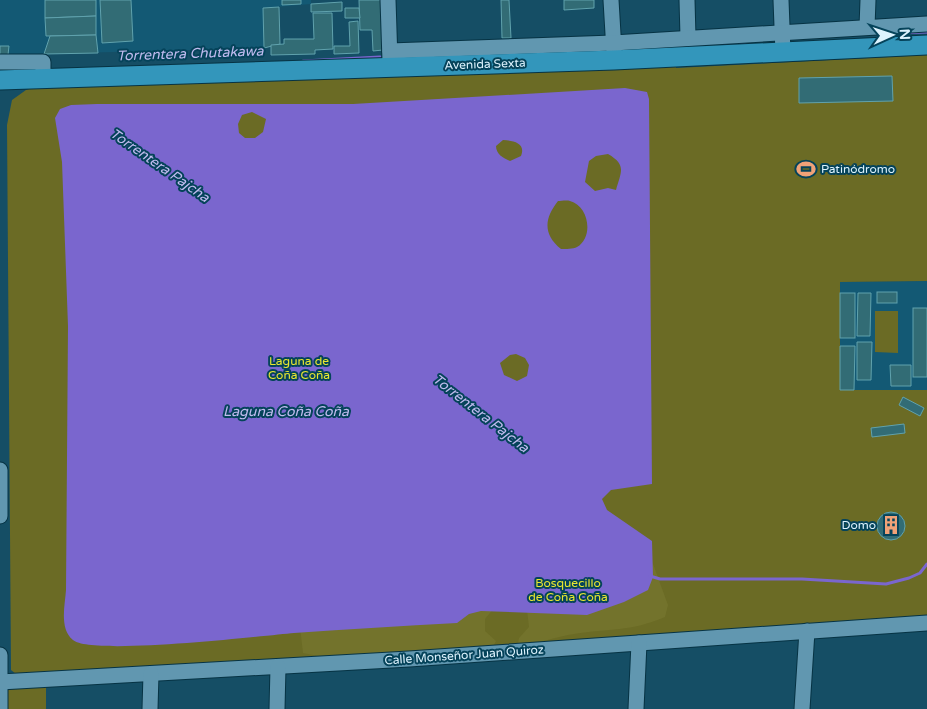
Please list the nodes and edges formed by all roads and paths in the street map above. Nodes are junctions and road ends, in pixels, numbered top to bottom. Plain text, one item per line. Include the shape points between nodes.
1 (388, 0) edge
2 (611, 0) edge
3 (687, 0) edge
4 (781, 0) edge
5 (868, 0) edge
6 (927, 24) edge
7 (867, 27) junction
8 (688, 37) junction
9 (783, 41) junction
10 (927, 45) edge
11 (614, 51) junction
12 (390, 59) junction
13 (0, 62) edge
14 (43, 74) junction
15 (0, 80) edge
16 (0, 470) edge
17 (0, 478) edge
18 (0, 516) edge
19 (927, 623) edge
20 (807, 631) junction
21 (639, 643) junction
22 (0, 655) edge
23 (278, 667) junction
24 (151, 674) junction
25 (0, 682) edge
26 (0, 700) edge
27 (0, 709) edge
28 (150, 709) edge
29 (277, 709) edge
30 (636, 709) edge
31 (802, 709) edge

1 - 12 street
2 - 11 street
3 - 8 street
4 - 9 street
5 - 7 street
6 - 7 street, Avenida Sexta
7 - 9 street, Avenida Sexta
8 - 9 street, Avenida Sexta
8 - 11 street, Avenida Sexta
9 - 10 main road, Avenida Sexta
9 - 11 main road, Avenida Sexta
11 - 12 main road, Avenida Sexta
12 - 14 main road, Avenida Sexta
13 - 14 street, Avenida Sexta via 43,62
14 - 15 main road, Avenida Sexta
16 - 17 street
17 - 18 street
19 - 20 street, Calle Monseñor Juan Quiroz
20 - 21 street, Calle Monseñor Juan Quiroz
20 - 31 street
21 - 23 street, Calle Monseñor Juan Quiroz
21 - 30 street
22 - 25 street
23 - 24 street, Calle Monseñor Juan Quiroz
23 - 29 street
24 - 25 street, Calle Monseñor Juan Quiroz
24 - 28 street
25 - 26 street
26 - 27 street

